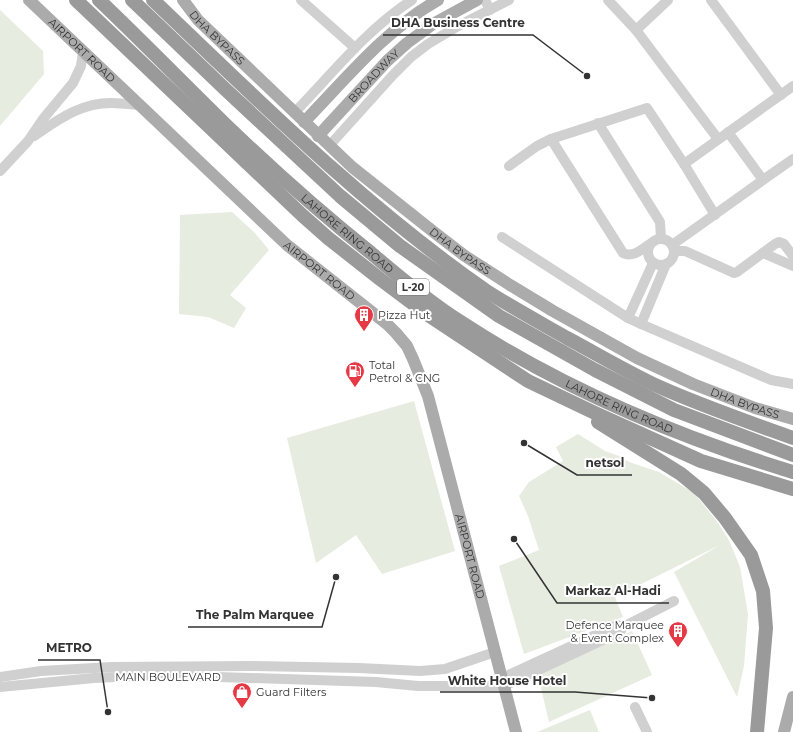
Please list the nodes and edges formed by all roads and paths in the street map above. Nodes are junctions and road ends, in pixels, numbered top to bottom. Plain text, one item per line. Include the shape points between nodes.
1 (29, 0) edge
2 (76, 0) edge
3 (99, 0) edge
4 (132, 0) edge
5 (153, 0) edge
6 (183, 0) edge
7 (301, 0) edge
8 (412, 0) edge
9 (438, 0) edge
10 (477, 0) edge
11 (485, 0) edge
12 (509, 0) edge
13 (608, 0) edge
14 (668, 0) edge
15 (712, 0) edge
16 (490, 10) junction
17 (636, 30) junction
18 (355, 48) junction
19 (83, 52) junction
20 (793, 86) edge
21 (781, 95) junction
22 (139, 105) junction
23 (294, 113) junction
24 (304, 122) junction
25 (598, 123) junction
26 (728, 132) junction
27 (318, 136) junction
28 (551, 139) junction
29 (718, 139) junction
30 (28, 141) junction
31 (329, 146) junction
32 (793, 159) edge
33 (684, 164) junction
34 (509, 166) dead end
35 (0, 171) edge
36 (763, 180) junction
37 (715, 215) junction
38 (502, 237) dead end
39 (661, 239) junction
40 (650, 244) junction
41 (673, 248) junction
42 (763, 253) junction
43 (793, 256) edge
44 (653, 263) junction
45 (666, 264) junction
46 (793, 266) edge
47 (628, 318) junction
48 (641, 324) junction
49 (793, 384) edge
50 (558, 396) junction
51 (793, 419) edge
52 (793, 438) edge
53 (793, 455) edge
54 (793, 472) edge
55 (793, 489) edge
56 (674, 601) dead end
57 (495, 652) junction
58 (0, 677) edge
59 (503, 682) junction
60 (0, 687) edge
61 (793, 697) edge
62 (635, 706) dead end
63 (516, 732) edge
64 (647, 732) edge
65 (757, 732) edge
66 (784, 732) edge

1 - 19 main road, AIRPORT ROAD
2 - 50 highway via 328,238 428,315 528,381
3 - 54 highway, LAHORE RING ROAD / L-20 via 296,190 387,267 457,320 500,347 591,394 673,431
4 - 53 highway, LAHORE RING ROAD / L-20 via 340,196 400,246 499,316 595,370 674,410
5 - 52 highway via 280,121 361,193 414,237 486,290 529,317 654,384
6 - 23 main road, DHA BYPASS via 198,20
7 - 18 street
8 - 18 street via 377,26
9 - 24 main road, BROADWAY via 380,43
10 - 27 main road, BROADWAY via 434,24 407,43 387,61
11 - 16 street
12 - 16 street
13 - 17 street
14 - 17 street
15 - 21 street
16 - 31 street via 437,39 405,62
17 - 29 street
18 - 23 street
19 - 22 main road, AIRPORT ROAD
19 - 30 street via 81,66 73,83
20 - 21 street
21 - 26 street
22 - 30 street via 109,103 78,109 61,117
22 - 57 main road, AIRPORT ROAD via 287,245 387,324 407,346 428,396
23 - 24 main road, DHA BYPASS
24 - 27 main road, DHA BYPASS
25 - 28 street
25 - 33 street via 647,108
25 - 39 street via 660,222
26 - 29 street
26 - 36 street
27 - 31 main road, DHA BYPASS
28 - 34 street
28 - 40 street via 623,253 634,254
29 - 33 street
30 - 35 street
31 - 51 main road, DHA BYPASS via 441,238 553,311 637,358 693,384 755,408
32 - 36 street
33 - 37 street
36 - 37 street
37 - 41 street
38 - 47 street
39 - 40 street
39 - 41 street via 667,240
40 - 44 street via 648,258
41 - 42 street via 734,272
41 - 45 street via 673,256
42 - 43 street via 779,242 784,244
42 - 46 street
44 - 45 street
44 - 47 street
45 - 48 street
47 - 48 street
48 - 49 street via 772,380
50 - 55 highway via 701,461
50 - 65 highway via 681,474 704,493 751,555 764,591 766,628
56 - 59 street via 623,627 617,625
57 - 58 street, MAIN BOULEVARD via 445,669 420,672 250,666 119,667 41,671
57 - 59 main road, AIRPORT ROAD
59 - 60 street, MAIN BOULEVARD via 418,686 376,682 156,675
59 - 63 main road, AIRPORT ROAD
61 - 66 main road
62 - 64 street

